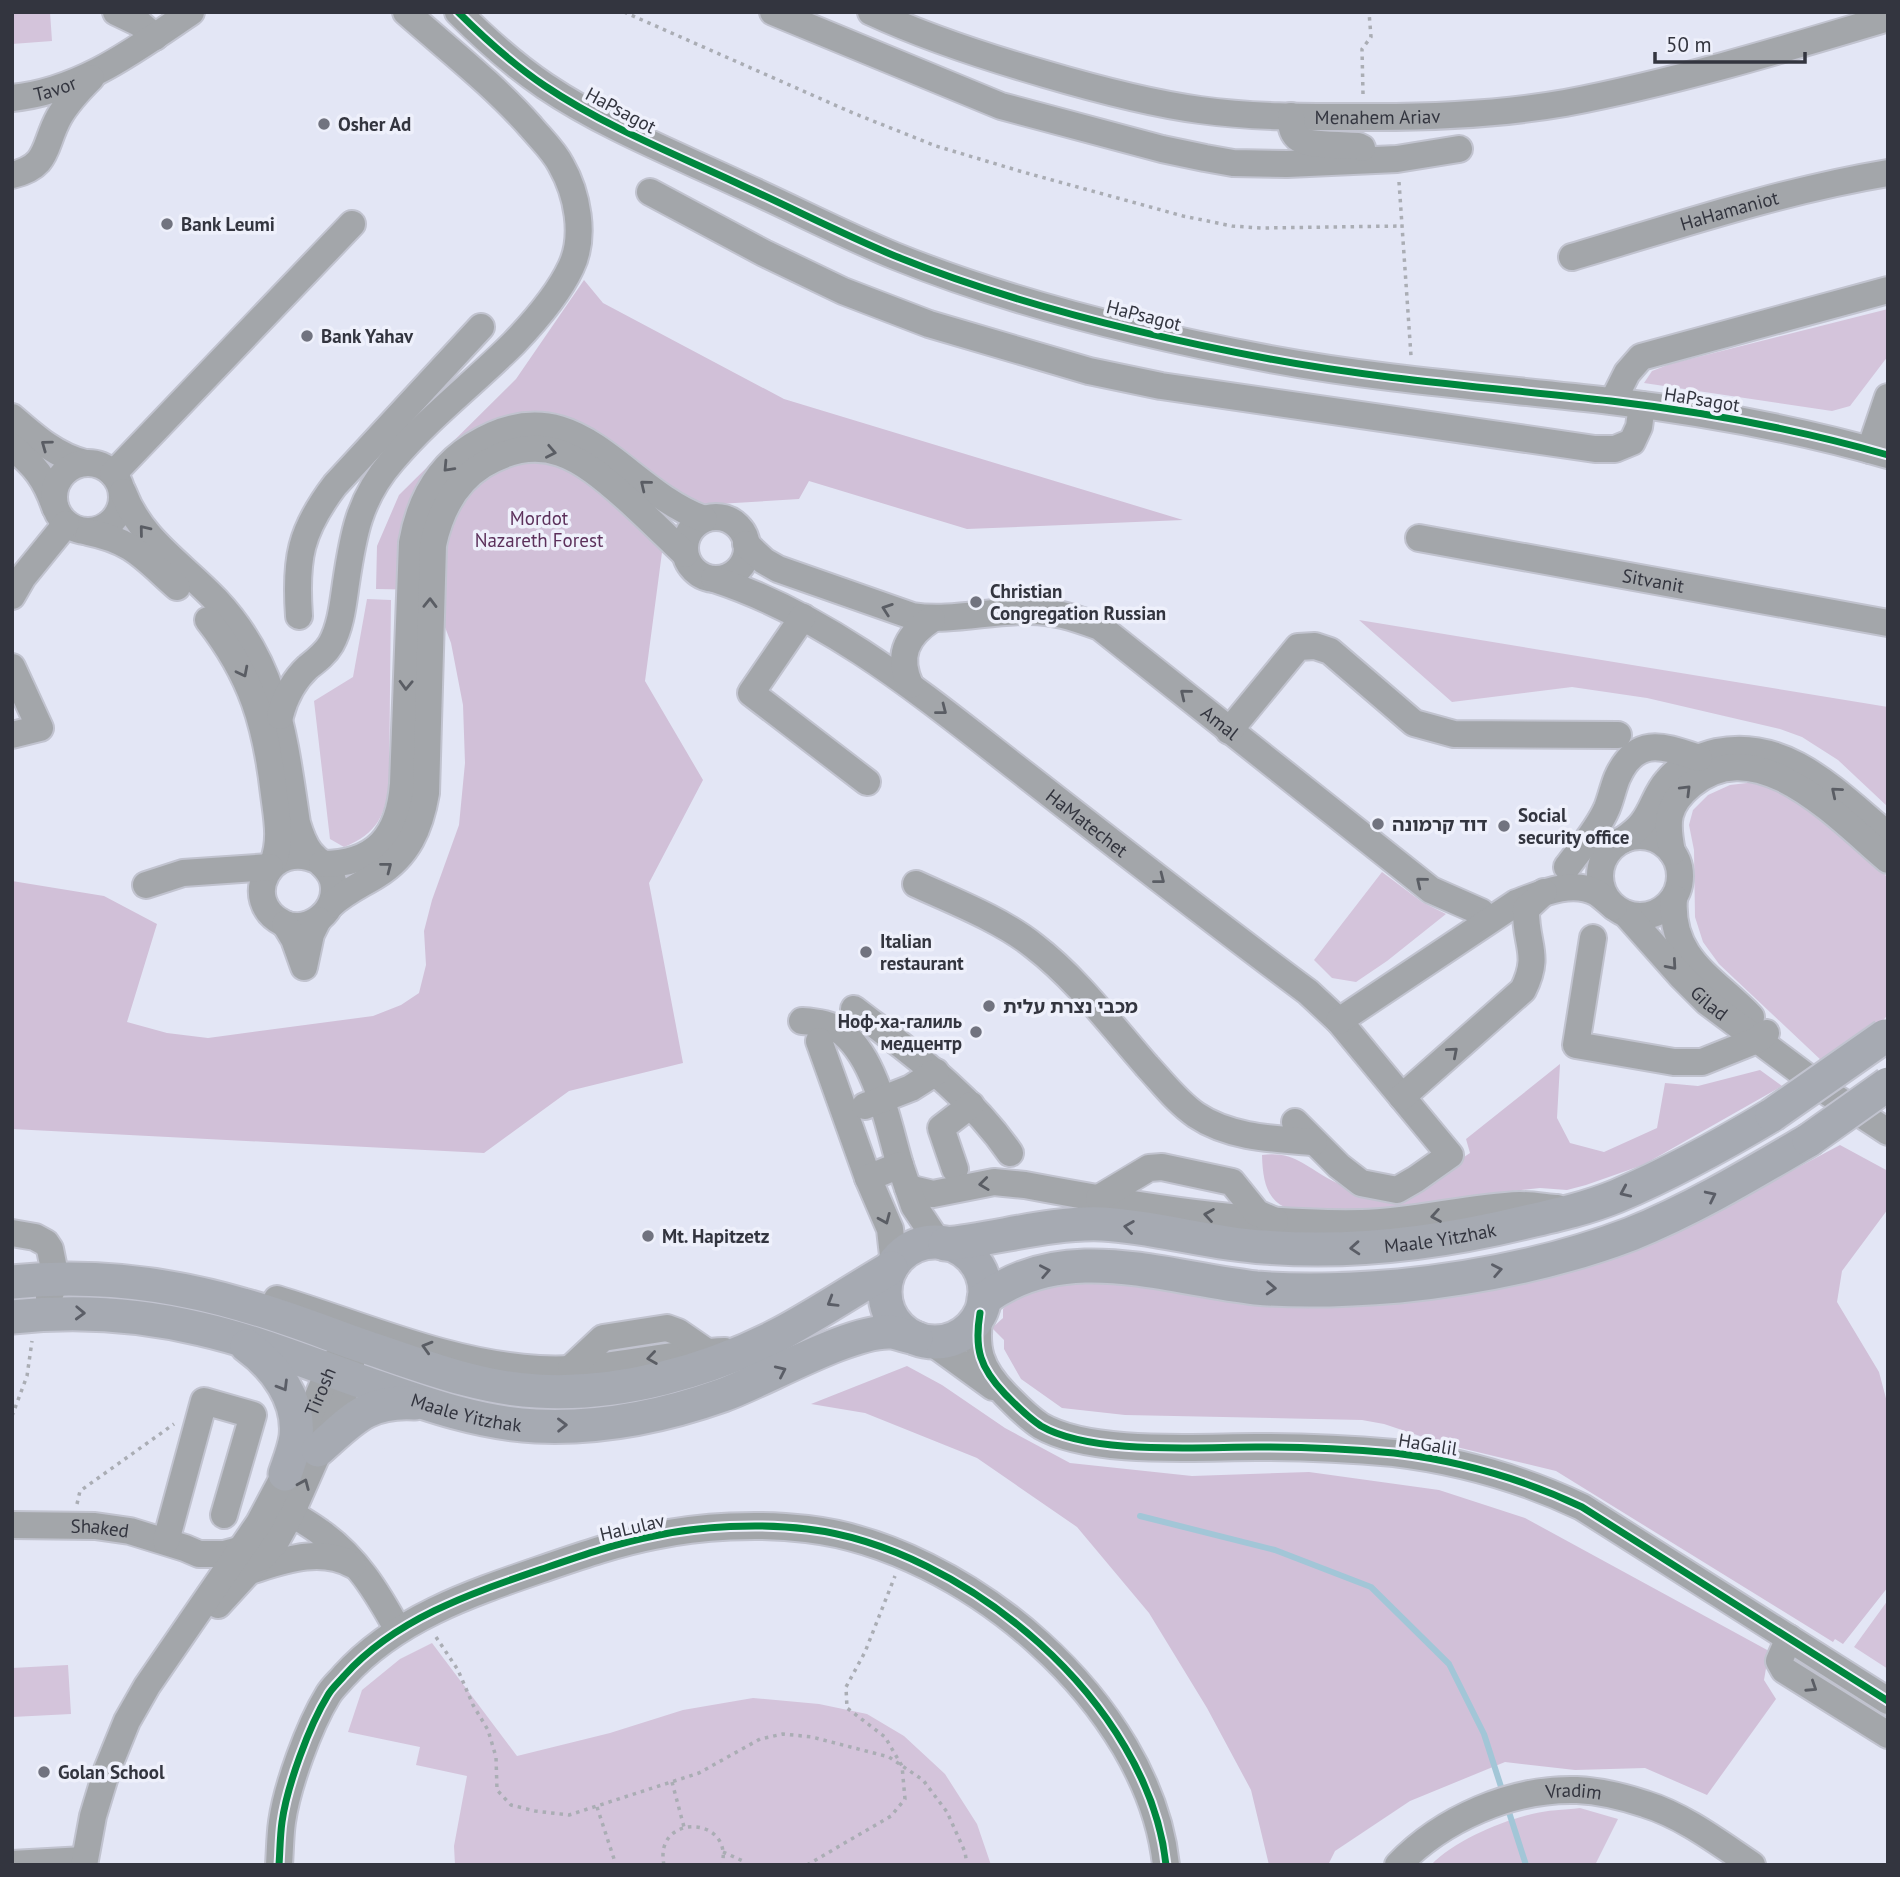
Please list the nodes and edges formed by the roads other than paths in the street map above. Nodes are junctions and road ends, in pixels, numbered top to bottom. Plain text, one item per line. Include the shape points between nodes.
1 (116, 12) edge
2 (191, 12) edge
3 (407, 12) edge
4 (458, 12) edge
5 (773, 12) edge
6 (871, 12) edge
7 (1888, 18) edge
8 (155, 37) junction
9 (95, 74) junction
10 (14, 97) edge
11 (1291, 116) junction
12 (49, 139) junction
13 (1460, 149) dead end
14 (1371, 161) junction
15 (1888, 173) edge
16 (17, 177) edge
17 (650, 192) dead end
18 (352, 225) dead end
19 (1572, 257) dead end
20 (1888, 290) edge
21 (481, 327) dead end
22 (1888, 397) edge
23 (1613, 401) junction
24 (1642, 405) junction
25 (12, 417) edge
26 (12, 447) edge
27 (1879, 453) edge
28 (85, 463) junction
29 (118, 483) junction
30 (313, 517) junction
31 (704, 519) junction
32 (71, 522) junction
33 (1419, 538) dead end
34 (352, 539) junction
35 (747, 544) junction
36 (685, 554) junction
37 (714, 579) junction
38 (12, 596) edge
39 (299, 616) dead end
40 (803, 617) junction
41 (932, 620) junction
42 (1888, 623) edge
43 (258, 661) junction
44 (309, 666) junction
45 (12, 667) edge
46 (909, 685) junction
47 (280, 716) junction
48 (1229, 731) junction
49 (12, 735) edge
50 (1618, 735) dead end
51 (1641, 749) junction
52 (1699, 758) junction
53 (867, 782) dead end
54 (1664, 785) junction
55 (1888, 835) edge
56 (1614, 849) junction
57 (1672, 852) junction
58 (1888, 860) edge
59 (321, 862) junction
60 (272, 865) junction
61 (1567, 867) junction
62 (210, 871) junction
63 (916, 884) dead end
64 (146, 885) dead end
65 (1544, 892) junction
66 (262, 897) junction
67 (1674, 898) junction
68 (1620, 911) junction
69 (325, 912) junction
70 (1481, 912) junction
71 (285, 924) junction
72 (1594, 938) dead end
73 (1443, 950) junction
74 (854, 1009) dead end
75 (802, 1021) dead end
76 (1339, 1021) junction
77 (1886, 1035) edge
78 (1762, 1037) junction
79 (819, 1041) dead end
80 (936, 1072) junction
81 (1888, 1084) edge
82 (1402, 1097) junction
83 (881, 1102) junction
84 (971, 1105) junction
85 (844, 1112) junction
86 (1295, 1122) dead end
87 (1888, 1132) edge
88 (1314, 1142) junction
89 (1010, 1153) dead end
90 (955, 1170) dead end
91 (904, 1177) junction
92 (868, 1178) junction
93 (1099, 1198) junction
94 (1576, 1210) junction
95 (1277, 1222) junction
96 (12, 1233) edge
97 (942, 1243) junction
98 (892, 1266) junction
99 (56, 1279) junction
100 (12, 1282) edge
101 (150, 1285) junction
102 (982, 1306) junction
103 (20, 1316) edge
104 (236, 1338) junction
105 (921, 1340) junction
106 (351, 1342) junction
107 (744, 1350) junction
108 (340, 1374) junction
109 (1010, 1399) junction
110 (428, 1404) junction
111 (318, 1450) junction
112 (283, 1496) junction
113 (224, 1515) dead end
114 (12, 1525) edge
115 (175, 1544) junction
116 (246, 1560) junction
117 (361, 1569) junction
118 (202, 1607) junction
119 (398, 1630) junction
120 (1789, 1638) junction
121 (172, 1651) junction
122 (1888, 1701) edge
123 (1888, 1735) edge
124 (84, 1862) edge
125 (12, 1864) edge
126 (279, 1865) edge
127 (1166, 1865) edge
128 (1398, 1865) edge
129 (1752, 1865) edge

1 - 8 street
2 - 8 street
3 - 34 street via 512,105 561,163 578,216 577,240 572,265 553,297 516,341 370,488
4 - 23 street, HaPsagot via 528,74 593,114 894,255 979,287 1165,337 1272,359
5 - 14 street via 1001,106 1162,149 1233,163
6 - 11 street, Menahem Ariav via 950,45 1080,84 1200,110
7 - 11 street, Menahem Ariav via 1756,58 1563,103 1480,114
8 - 9 street
9 - 10 street, Tavor via 66,86
9 - 12 street, Tavor via 59,117
10 - 12 street, Tavor via 40,110
11 - 14 street via 1295,136 1303,142 1358,146
12 - 16 street, Tavor via 38,163
13 - 14 street
15 - 19 street, HaHamaniot via 1747,205
17 - 24 street via 843,291 929,324 1089,371 1161,386 1595,449 1615,449 1632,442
18 - 29 street
20 - 23 street via 1640,357
21 - 30 street via 335,485
22 - 27 street
23 - 24 street, HaPsagot
24 - 27 street, HaPsagot via 1769,426
28 -> 25 street via 56,452
26 - 32 street via 47,483
28 - 29 street via 97,464
28 - 32 street via 74,466 55,488 54,500
29 - 32 street via 122,504 110,524 100,530
43 -> 29 street via 217,602 146,534
30 - 34 street
30 - 39 street via 306,529 296,581
31 - 35 street via 714,516 734,522
31 - 36 street via 688,533
31 -> 59 street via 662,499 591,442 561,429 502,432 483,439 453,461 427,493 412,542 403,784 397,818 379,847 367,856 340,864
32 - 38 street
32 -> 60 street via 119,539 138,552 205,615 238,662 264,729 279,833
33 - 42 street, Sitvanit
34 - 44 street via 337,629 330,645
35 - 37 street via 741,567
41 -> 35 street, Amal via 889,610 778,569
36 - 37 street via 696,572
69 -> 36 street via 343,894 380,874 401,856 423,812 433,545 442,513 462,481 491,460 522,449 572,456 599,473
37 - 40 street, HaMatechet
40 - 46 street, HaMatechet
40 - 53 street via 751,693
41 - 46 street via 909,638 904,653
48 -> 41 street, Amal via 1100,626 1051,611 1025,610
43 - 44 street via 284,671
43 - 47 street
44 - 47 street via 288,692
45 - 49 street via 40,728
46 -> 76 street, HaMatechet via 1308,992
47 - 59 street via 301,838
48 - 50 street via 1298,647 1315,646 1331,651 1414,723 1433,730
70 -> 48 street, Amal via 1431,890
51 - 52 street via 1665,747
51 - 54 street via 1656,751 1668,760
51 - 61 street via 1628,758 1606,810
52 - 54 street
55 -> 52 street via 1820,778 1777,755 1734,748
54 - 56 street via 1642,824
56 - 57 street via 1642,836
56 - 61 street via 1590,864
56 - 68 street via 1600,871 1600,884 1605,897
57 -> 58 street via 1668,817 1681,793 1712,773 1735,768 1789,780
57 - 67 street via 1680,875
59 - 60 street via 296,854
59 - 69 street via 333,879 334,891
60 - 62 street
60 - 66 street via 262,885
61 - 70 street via 1496,897
62 - 64 street via 183,873
62 - 66 street via 253,886
63 - 88 street via 1033,944 1076,984 1196,1115 1235,1133
65 - 68 street via 1567,887 1595,892
65 - 73 street via 1516,903
82 -> 65 street via 1523,990 1532,973 1533,953 1525,926 1526,909
66 - 71 street via 267,909
67 - 68 street via 1653,915 1640,917
67 - 78 street, Gilad via 1675,929 1683,947
68 -> 78 street, Gilad via 1707,1002
69 - 71 street via 308,925
69 - 71 street via 311,934 304,967
70 - 73 street
72 - 78 street via 1576,1045 1674,1062 1702,1062
73 - 76 street
74 - 80 street
75 - 83 street via 827,1025 844,1034 868,1066
76 - 82 street, HaMatechet
77 -> 94 main road, Maale Yitzhak, bridge via 1772,1115 1700,1157
78 - 87 street, Gilad via 1808,1077
79 - 85 street
80 - 83 street
80 - 84 street
102 -> 81 main road, bridge via 1014,1279 1082,1265 1301,1290 1400,1286 1588,1249 1719,1193 1809,1140
82 - 88 street, HaMatechet via 1450,1155 1397,1190 1361,1183
83 - 85 street
83 - 91 street
84 - 89 street
84 - 90 street via 941,1128
85 - 92 street
86 - 88 street
91 - 92 street
93 -> 91 street via 994,1182 933,1194
91 - 97 street via 921,1219
92 -> 98 street via 890,1229
95 -> 93 street
93 - 95 street via 1149,1168 1162,1167 1231,1182 1257,1213
94 -> 95 street via 1521,1205 1410,1221
94 -> 97 main road, Maale Yitzhak via 1453,1237 1342,1249 1262,1247 1102,1224
96 - 99 street via 46,1243
97 - 98 main road via 912,1248
97 - 102 main road via 962,1250 974,1262 982,1276
98 - 105 main road via 885,1287 891,1317 902,1330
98 -> 107 main road, Maale Yitzhak via 782,1333
99 - 100 main road, Maale Yitzhak
99 - 101 main road, Maale Yitzhak
99 - 103 street via 44,1303
101 - 106 main road, Maale Yitzhak via 246,1305
107 -> 101 street via 541,1370 453,1354 248,1289 192,1276
102 - 105 main road via 971,1327 959,1336 941,1342
102 - 109 street, HaGalil via 977,1350 995,1383
103 -> 104 main road, Maale Yitzhak via 114,1315
104 - 108 main road, Maale Yitzhak
104 -> 112 main road via 270,1367 293,1405 296,1439
105 - 109 street, HaGalil via 938,1347
110 -> 105 main road, Maale Yitzhak via 536,1426 610,1423 721,1396 866,1336 890,1332
106 - 107 main road, Maale Yitzhak via 451,1375 538,1391 640,1383
106 - 108 street, Tirosh
108 - 110 main road, Maale Yitzhak
108 - 111 street, Tirosh
108 - 112 street, Tirosh
109 - 120 street, HaGalil via 1042,1426 1095,1443 1384,1452 1450,1462 1538,1486 1582,1507
110 - 111 main road via 381,1404 350,1421
112 -> 111 street, Tirosh
112 - 116 street, Tirosh
112 - 117 street
113 - 115 street via 253,1415 204,1401
114 - 115 street, Shaked via 95,1526
115 - 116 street, Shaked via 199,1554
115 - 118 street via 195,1555 203,1568
116 - 117 street, Shaked via 312,1556 344,1560
116 - 118 street, Tirosh
116 - 121 street, Tirosh
117 - 119 street
118 - 121 street, Tirosh
119 - 126 street, HaLulav via 360,1659 329,1694 292,1780 282,1821
119 - 127 street, HaLulav via 479,1590 656,1535 753,1527 808,1529 856,1539 947,1576 1044,1646 1088,1691 1119,1734 1145,1788
120 - 122 street, HaGalil
120 -> 123 street via 1779,1661 1784,1670
121 - 124 street, Tirosh via 127,1721 107,1770
124 - 125 street
128 - 129 street, Vradim via 1444,1827 1489,1805 1576,1790 1646,1804 1679,1818

